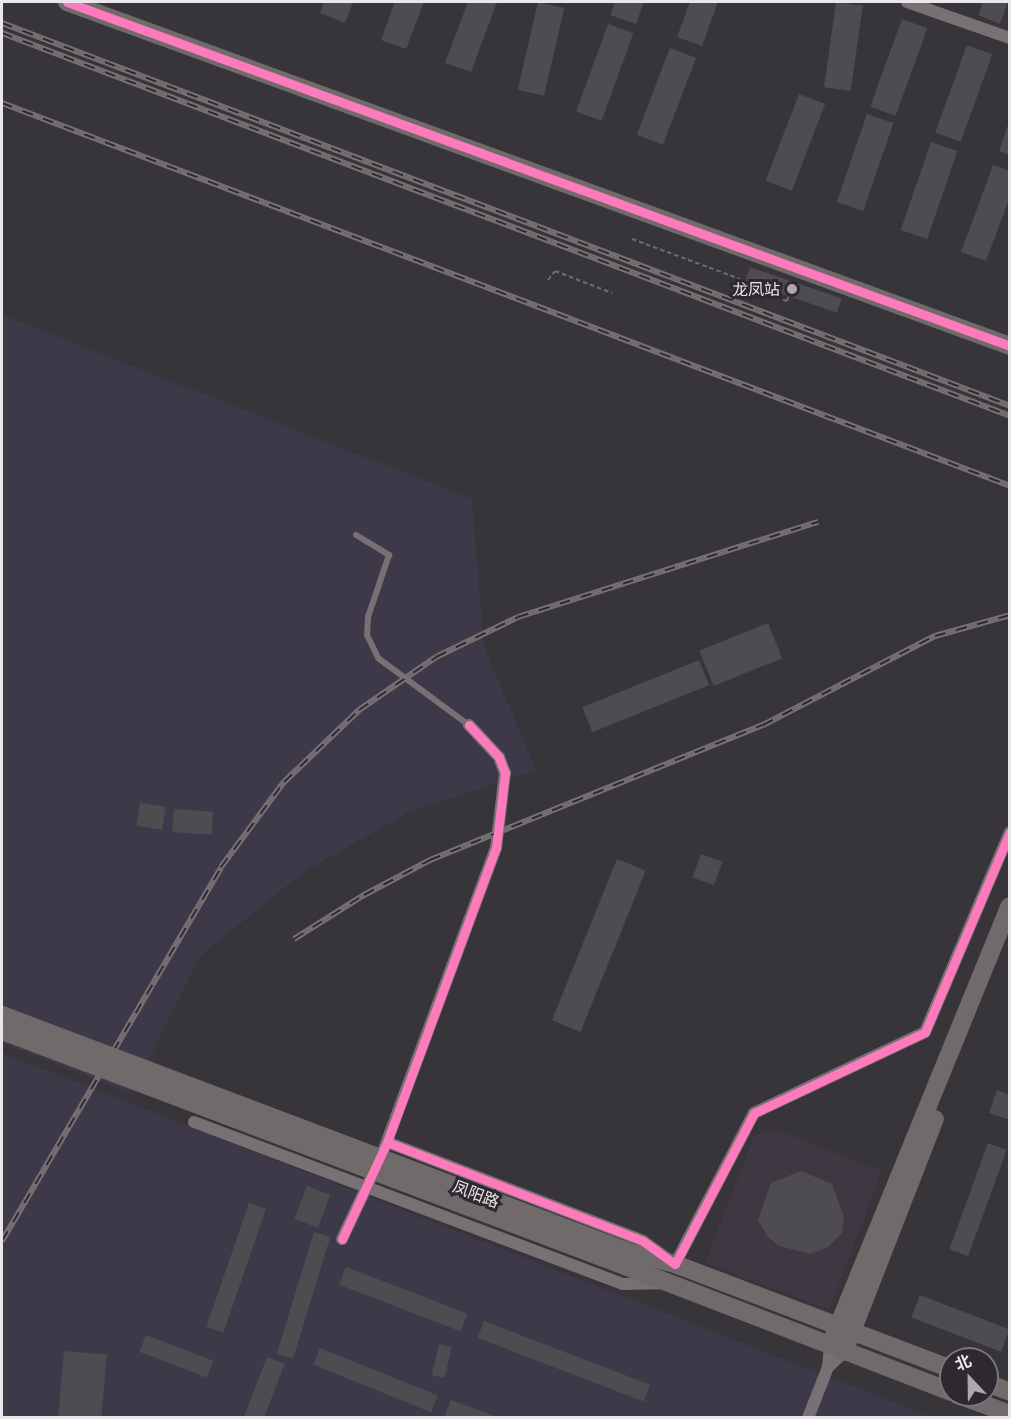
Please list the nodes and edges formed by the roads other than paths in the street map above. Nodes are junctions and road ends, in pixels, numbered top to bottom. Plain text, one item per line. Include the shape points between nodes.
1 (67, 2) edge
2 (907, 2) edge
3 (1010, 38) edge
4 (1010, 346) edge
5 (356, 535) dead end
6 (469, 725) joint
7 (1010, 832) edge
8 (1010, 906) edge
9 (1010, 925) edge
10 (2, 1016) edge
11 (2, 1031) edge
12 (194, 1122) dead end
13 (387, 1142) junction
14 (367, 1187) junction
15 (890, 1215) junction
16 (342, 1239) dead end
17 (628, 1260) junction
18 (675, 1264) junction
19 (669, 1282) junction
20 (844, 1329) junction
21 (837, 1349) junction
22 (939, 1365) edge
23 (939, 1387) edge
24 (991, 1407) edge
25 (1010, 1414) edge
26 (808, 1418) edge

1 - 4 main road
2 - 3 street
5 - 6 lane via 389,555 368,617 368,635 378,658
6 - 13 street via 499,757 505,773 496,848
7 - 18 street via 925,1032 754,1113
8 - 15 main road
9 - 15 main road
10 - 17 main road, 凤阳路, bridge
11 - 17 main road, 凤阳路, bridge
12 - 14 street
13 - 14 street
13 - 18 street via 643,1241
14 - 16 street
14 - 19 street via 622,1284
15 - 20 main road
17 - 18 main road, 凤阳路
17 - 19 main road
18 - 20 main road, 凤阳路
19 - 21 main road
20 - 21 main road
20 - 22 main road, 凤阳路
21 - 23 main road
21 - 26 street
24 - 25 main road

